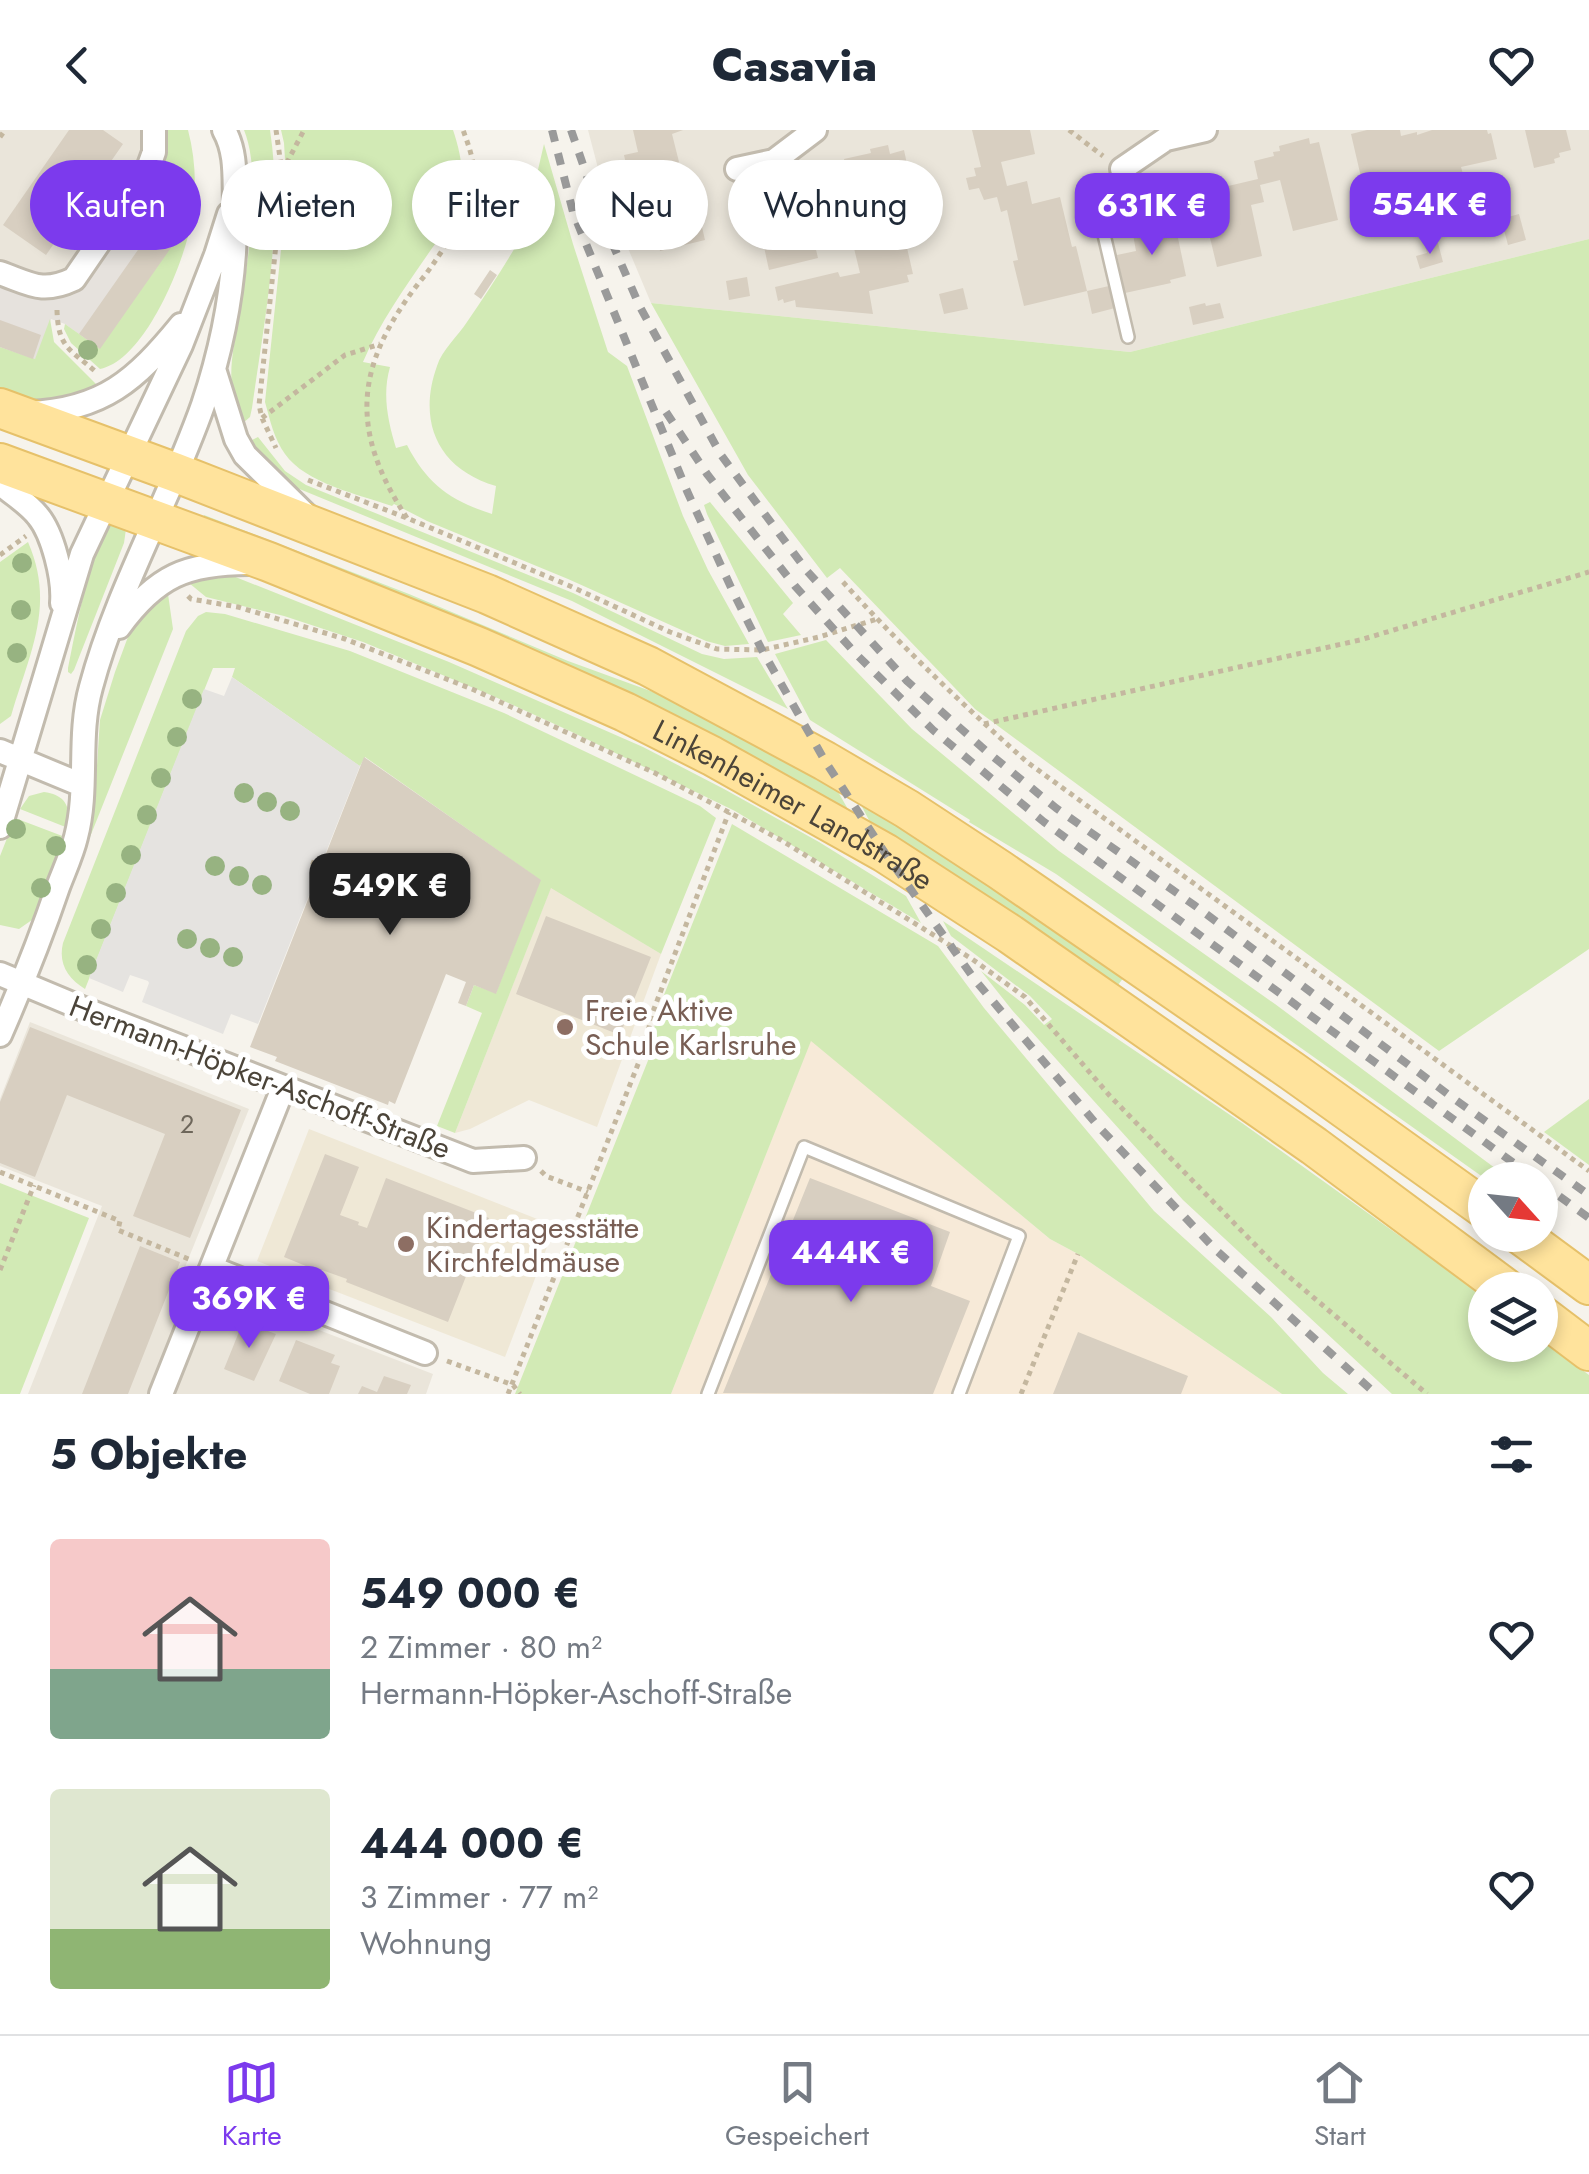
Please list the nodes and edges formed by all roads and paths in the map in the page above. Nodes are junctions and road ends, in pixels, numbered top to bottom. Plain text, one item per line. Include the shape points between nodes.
1 (5, 130) edge
2 (154, 130) edge
3 (224, 130) edge
4 (276, 130) edge
5 (304, 130) edge
6 (463, 130) edge
7 (814, 130) edge
8 (1069, 130) edge
9 (1205, 130) edge
10 (0, 137) edge
11 (234, 160) edge
12 (281, 160) edge
13 (288, 160) edge
14 (774, 160) edge
15 (1122, 170) junction
16 (221, 236) edge
17 (235, 250) edge
18 (276, 250) edge
19 (0, 273) edge
20 (57, 287) junction
21 (196, 307) junction
22 (1128, 337) dead end
23 (380, 344) junction
24 (214, 368) junction
25 (112, 392) junction
26 (9, 411) edge
27 (262, 418) junction
28 (128, 455) junction
29 (280, 456) dead end
30 (0, 463) edge
31 (174, 472) junction
32 (297, 474) dead end
33 (0, 483) edge
34 (106, 502) junction
35 (407, 518) junction
36 (154, 520) junction
37 (319, 528) junction
38 (269, 562) junction
39 (1589, 572) edge
40 (177, 574) junction
41 (843, 582) dead end
42 (877, 619) junction
43 (60, 627) junction
44 (103, 651) junction
45 (984, 724) junction
46 (11, 754) edge
47 (82, 785) junction
48 (729, 812) junction
49 (0, 828) edge
50 (311, 862) dead end
51 (329, 869) dead end
52 (11, 978) edge
53 (0, 1036) edge
54 (283, 1088) junction
55 (524, 1158) joint
56 (0, 1172) edge
57 (1589, 1172) edge
58 (34, 1185) junction
59 (588, 1192) junction
60 (1468, 1197) edge
61 (1544, 1252) edge
62 (1078, 1254) dead end
63 (212, 1268) junction
64 (0, 1270) edge
65 (1484, 1272) edge
66 (1589, 1285) edge
67 (1558, 1328) edge
68 (1589, 1351) edge
69 (425, 1353) joint
70 (513, 1385) junction
71 (162, 1394) edge
72 (508, 1394) edge
73 (520, 1394) edge
74 (708, 1394) edge
75 (959, 1394) edge
76 (1021, 1394) edge
77 (1427, 1394) edge

1 - 10 path
2 - 20 street via 146,174 74,279
3 - 11 street
4 - 12 path
5 - 13 path
6 - 23 path via 474,182 463,213
7 - 14 street
8 - 15 path
9 - 15 street via 1166,139
15 - 22 lane via 1098,209
16 - 21 street
17 - 24 street
18 - 27 path
19 - 20 street via 40,288
20 - 25 path via 58,334
21 - 25 street
21 - 28 street
23 - 27 path via 345,354
23 - 35 path via 365,410 377,464
24 - 31 street
24 - 37 street via 244,455
25 - 26 street via 58,410
26 - 28 main road, Linkenheimer Landstraße
27 - 29 path
28 - 31 main road, Linkenheimer Landstraße
28 - 34 street
30 - 34 main road, Linkenheimer Landstraße
31 - 36 street
31 - 37 main road, Linkenheimer Landstraße
32 - 35 path
33 - 43 street via 35,512 50,536 63,594
34 - 36 main road, Linkenheimer Landstraße
34 - 43 street
35 - 42 path via 717,649 762,650
36 - 38 main road, Linkenheimer Landstraße
36 - 44 street
37 - 60 main road, Linkenheimer Landstraße via 618,652 825,761 1000,870
38 - 40 street via 216,563
38 - 65 main road, Linkenheimer Landstraße via 625,712 885,853 1298,1134
39 - 45 path via 1360,640
40 - 44 street via 145,596
40 - 48 path via 191,600 294,622 382,653
41 - 42 path
42 - 45 path
43 - 46 street
44 - 47 street via 84,718
45 - 57 path
46 - 47 street
46 - 49 street
47 - 52 street via 77,837
48 - 59 path
48 - 77 path via 1017,990 1273,1263
50 - 51 path
52 - 53 street
52 - 54 street, Hermann-Höpker-Aschoff-Straße
54 - 55 street, Hermann-Höpker-Aschoff-Straße via 473,1160
54 - 63 street
55 - 59 path via 546,1176
56 - 58 path
58 - 63 path via 120,1221 118,1230
58 - 64 path
59 - 70 path
61 - 66 main road
62 - 76 path
63 - 69 street
63 - 71 street
67 - 68 main road
69 - 70 path
70 - 72 path
70 - 73 path
74 - 75 lane via 804,1147 1019,1236

